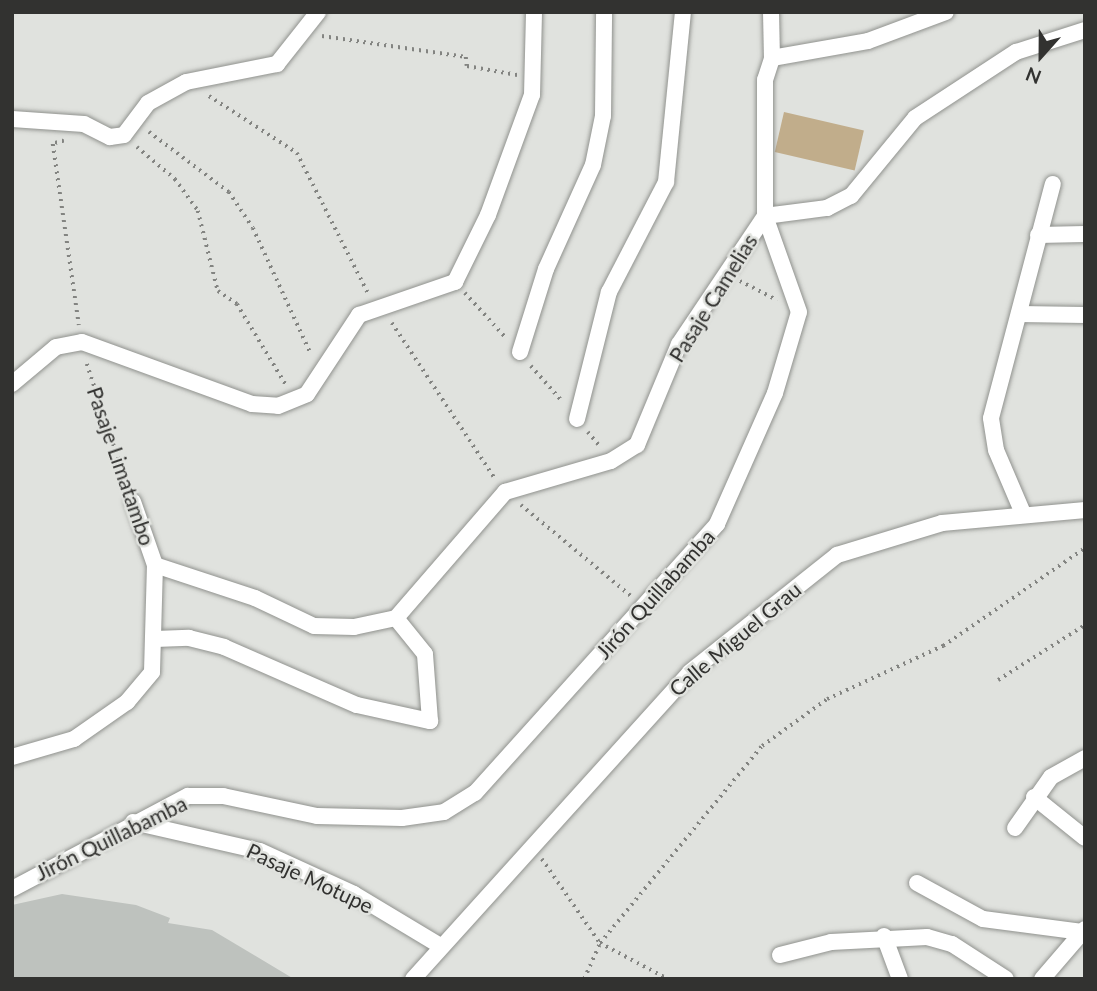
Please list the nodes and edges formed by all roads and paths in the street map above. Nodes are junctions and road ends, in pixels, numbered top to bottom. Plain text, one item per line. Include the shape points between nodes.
1 (318, 12) edge
2 (534, 12) edge
3 (604, 12) edge
4 (683, 12) edge
5 (771, 12) edge
6 (946, 12) edge
7 (1085, 30) edge
8 (304, 34) junction
9 (772, 58) junction
10 (533, 78) junction
11 (186, 82) junction
12 (12, 119) edge
13 (136, 123) junction
14 (100, 133) junction
15 (124, 135) junction
16 (1053, 184) dead end
17 (765, 216) junction
18 (1085, 234) edge
19 (1038, 235) junction
20 (726, 273) junction
21 (455, 282) junction
22 (380, 305) junction
23 (799, 312) junction
24 (1019, 314) junction
25 (1085, 315) edge
26 (82, 342) junction
27 (520, 352) junction
28 (315, 381) junction
29 (12, 384) edge
30 (295, 402) junction
31 (577, 419) junction
32 (611, 461) junction
33 (505, 492) junction
34 (133, 502) joint
35 (1085, 510) edge
36 (1022, 511) junction
37 (1085, 548) edge
38 (155, 565) junction
39 (644, 606) junction
40 (396, 618) junction
41 (1085, 625) edge
42 (155, 639) junction
43 (998, 680) dead end
44 (12, 757) edge
45 (1085, 758) edge
46 (1034, 797) junction
47 (133, 822) junction
48 (1015, 828) dead end
49 (1085, 838) edge
50 (531, 843) junction
51 (917, 883) dead end
52 (12, 889) edge
53 (1083, 930) edge
54 (884, 936) junction
55 (600, 943) junction
56 (439, 945) junction
57 (780, 955) dead end
58 (413, 979) edge
59 (584, 979) edge
60 (668, 979) edge
61 (900, 979) edge
62 (1006, 979) edge
63 (1042, 979) edge

1 - 8 street
2 - 10 street
3 - 27 street via 603,116 593,165 546,269
4 - 31 street via 666,182 609,292
5 - 9 street
6 - 9 street via 868,41
7 - 17 street via 1016,52 915,118 850,195 827,208
8 - 10 path via 466,57 467,66
8 - 11 street via 277,64
9 - 17 street via 765,80
10 - 21 street via 488,215
11 - 13 street via 148,103
11 - 22 path via 297,153
12 - 14 street via 84,124
13 - 15 street
13 - 28 path via 229,192 310,345
14 - 15 street
14 - 26 path, Pasaje Limatambo via 52,144
15 - 30 path via 175,178 198,211 218,291 237,304
16 - 19 street
17 - 20 street, Pasaje Camelias
17 - 23 street
18 - 19 street
19 - 24 street
20 - 23 path
20 - 32 street, Pasaje Camelias via 678,344 637,445
21 - 22 street via 419,299
21 - 27 path
22 - 28 street via 359,315 338,339
22 - 33 path
23 - 39 street, Jirón Quillabamba via 775,393 717,524
24 - 25 street
24 - 36 street via 991,418 996,450
26 - 29 street via 56,347
26 - 30 street via 214,395 265,405
26 - 34 path, Pasaje Limatambo via 97,410
27 - 31 path
28 - 30 street
31 - 32 path
32 - 33 street, Pasaje Camelias
33 - 39 path
33 - 40 street
34 - 38 street, Pasaje Limatambo
35 - 36 street, Calle Miguel Grau
36 - 50 street, Calle Miguel Grau via 942,523 837,555 690,672
37 - 55 path via 943,646 827,699 762,746
38 - 40 street via 255,598 314,626 354,627
38 - 42 street, Pasaje Limatambo
39 - 47 street, Jirón Quillabamba via 475,793 444,812 317,816 223,796 188,796
40 - 42 street via 425,654 430,721 357,705 224,647 189,638
41 - 43 path
42 - 44 street, Pasaje Limatambo via 152,672 127,702 74,739
45 - 46 street via 1051,777
46 - 48 street
46 - 49 street
47 - 52 street, Jirón Quillabamba
47 - 56 street, Pasaje Motupe via 260,851 354,894
50 - 55 path
50 - 56 street, Calle Miguel Grau
51 - 53 street via 983,919
53 - 63 street
54 - 57 street
54 - 61 street
54 - 62 street via 952,944
55 - 59 path
55 - 60 path
56 - 58 street, Calle Miguel Grau

